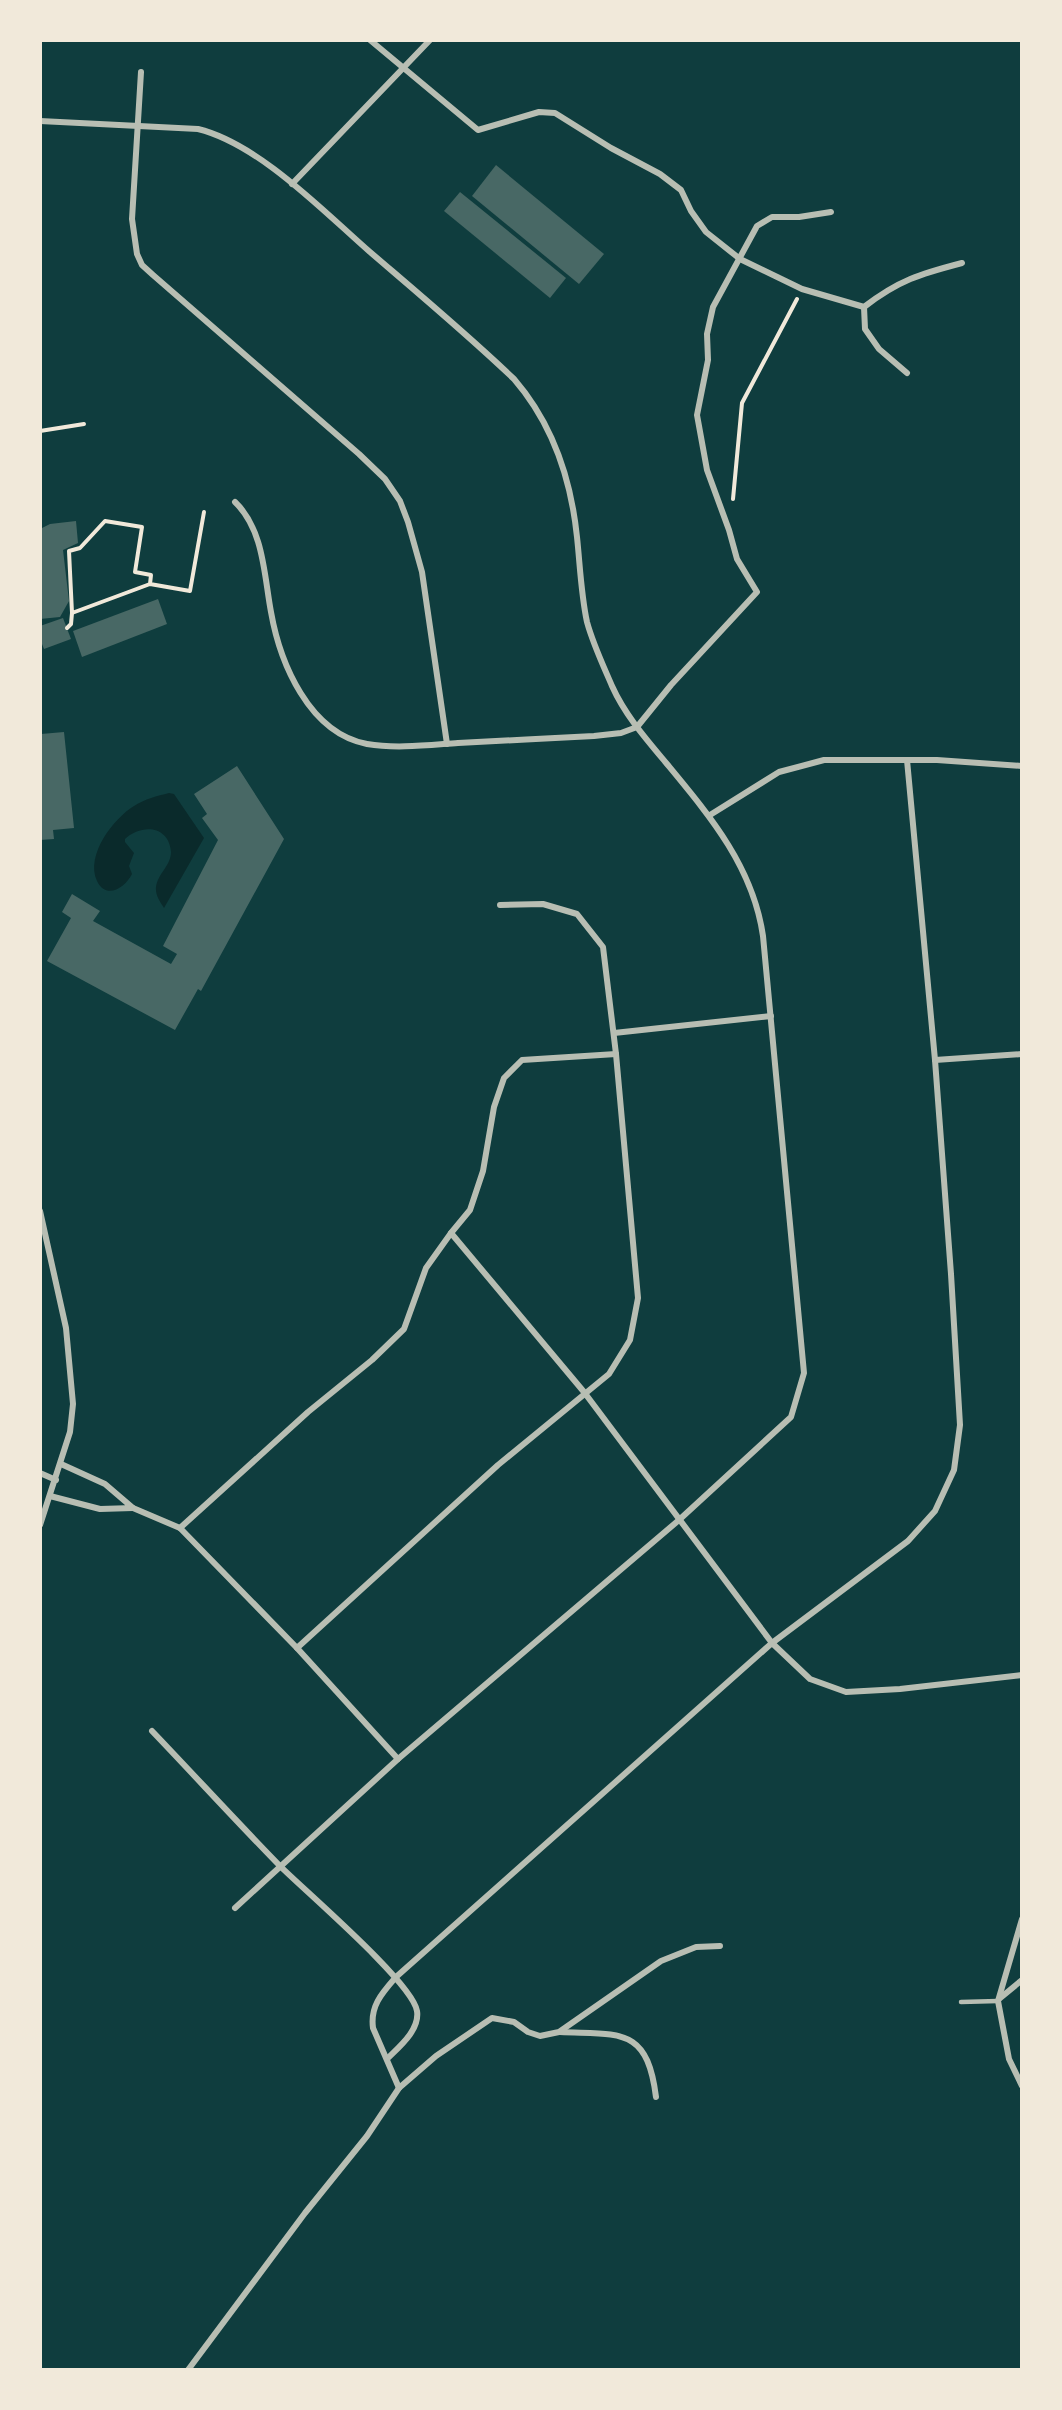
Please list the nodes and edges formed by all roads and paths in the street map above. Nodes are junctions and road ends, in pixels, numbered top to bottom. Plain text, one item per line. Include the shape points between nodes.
1 (370, 40) edge
2 (430, 40) edge
3 (404, 68) junction
4 (141, 72) dead end
5 (42, 122) edge
6 (138, 124) junction
7 (292, 184) junction
8 (831, 212) dead end
9 (740, 259) junction
10 (962, 263) dead end
11 (802, 289) junction
12 (864, 307) junction
13 (907, 373) dead end
14 (84, 424) dead end
15 (40, 431) edge
16 (235, 502) dead end
17 (204, 512) dead end
18 (729, 530) junction
19 (150, 584) junction
20 (72, 613) junction
21 (67, 628) dead end
22 (637, 727) junction
23 (447, 744) junction
24 (907, 760) junction
25 (1022, 766) edge
26 (710, 815) junction
27 (500, 905) dead end
28 (771, 1016) junction
29 (614, 1033) junction
30 (616, 1054) junction
31 (1022, 1054) edge
32 (934, 1060) junction
33 (40, 1211) edge
34 (451, 1233) junction
35 (584, 1392) junction
36 (61, 1464) junction
37 (40, 1473) edge
38 (56, 1480) junction
39 (50, 1496) junction
40 (133, 1508) junction
41 (679, 1520) junction
42 (40, 1524) edge
43 (180, 1528) junction
44 (772, 1643) junction
45 (297, 1648) junction
46 (1022, 1674) edge
47 (152, 1731) dead end
48 (398, 1759) junction
49 (281, 1867) junction
50 (235, 1908) dead end
51 (1022, 1919) edge
52 (720, 1946) dead end
53 (396, 1977) junction
54 (1022, 1980) edge
55 (998, 2001) junction
56 (961, 2002) dead end
57 (559, 2032) junction
58 (387, 2060) junction
59 (1022, 2086) edge
60 (399, 2088) junction
61 (656, 2097) dead end
62 (188, 2370) edge

1 - 3 street
2 - 3 street
3 - 7 street
3 - 9 street via 478,130 539,112 555,113 681,190 706,232
4 - 6 street
5 - 6 street
6 - 7 street via 217,134 232,140
6 - 23 street via 132,219 142,265 359,454 400,501 422,572
7 - 22 street via 490,356 530,397 567,479 588,623 622,708
8 - 9 street via 799,218 772,217 757,226
9 - 11 street
9 - 18 street via 713,307 697,415 707,470
10 - 12 street via 914,275
11 - 12 street
11 - 18 path via 742,403
12 - 13 street via 865,329 879,349
14 - 15 path
16 - 23 street via 246,513 259,544 274,629 283,655 315,712 337,732 367,744
17 - 19 path via 190,591
18 - 22 street via 737,559 757,592 670,685
19 - 20 path
19 - 20 path via 152,575 135,572 142,526 105,521 80,548 69,550
20 - 21 path
22 - 23 street via 594,736
22 - 26 street
24 - 25 street
24 - 26 street via 824,760 802,765 779,772
24 - 32 street
26 - 28 street via 754,895 763,936
27 - 29 street via 543,904 577,914 603,947
28 - 29 street
28 - 41 street via 804,1373 791,1417
29 - 30 street
30 - 34 street via 522,1060 504,1078 470,1210
30 - 35 street via 638,1298 630,1340 609,1374
31 - 32 street
32 - 44 street via 960,1425 954,1470 935,1511 908,1541
33 - 36 street via 61,1301 73,1388 73,1418
34 - 35 street
34 - 43 street via 426,1268 404,1329
35 - 41 street
35 - 45 street
36 - 38 street
36 - 40 street via 105,1484
37 - 38 street
38 - 39 street
39 - 40 street via 100,1509
39 - 42 street
40 - 43 street
41 - 44 street
41 - 48 street
43 - 45 street
44 - 46 street via 810,1679 846,1692
44 - 53 street
45 - 48 street
47 - 49 street
48 - 49 street
49 - 50 street
49 - 53 street
51 - 55 street
52 - 57 street via 696,1947 661,1961
53 - 58 street via 378,2000 372,2018
53 - 58 street via 417,2010 415,2025 406,2040
54 - 55 street
55 - 56 lane
55 - 59 street via 1009,2059
57 - 60 street via 540,2036 514,2022 492,2018 436,2056
57 - 61 street via 630,2038 643,2049
58 - 60 street
60 - 62 street via 367,2136

